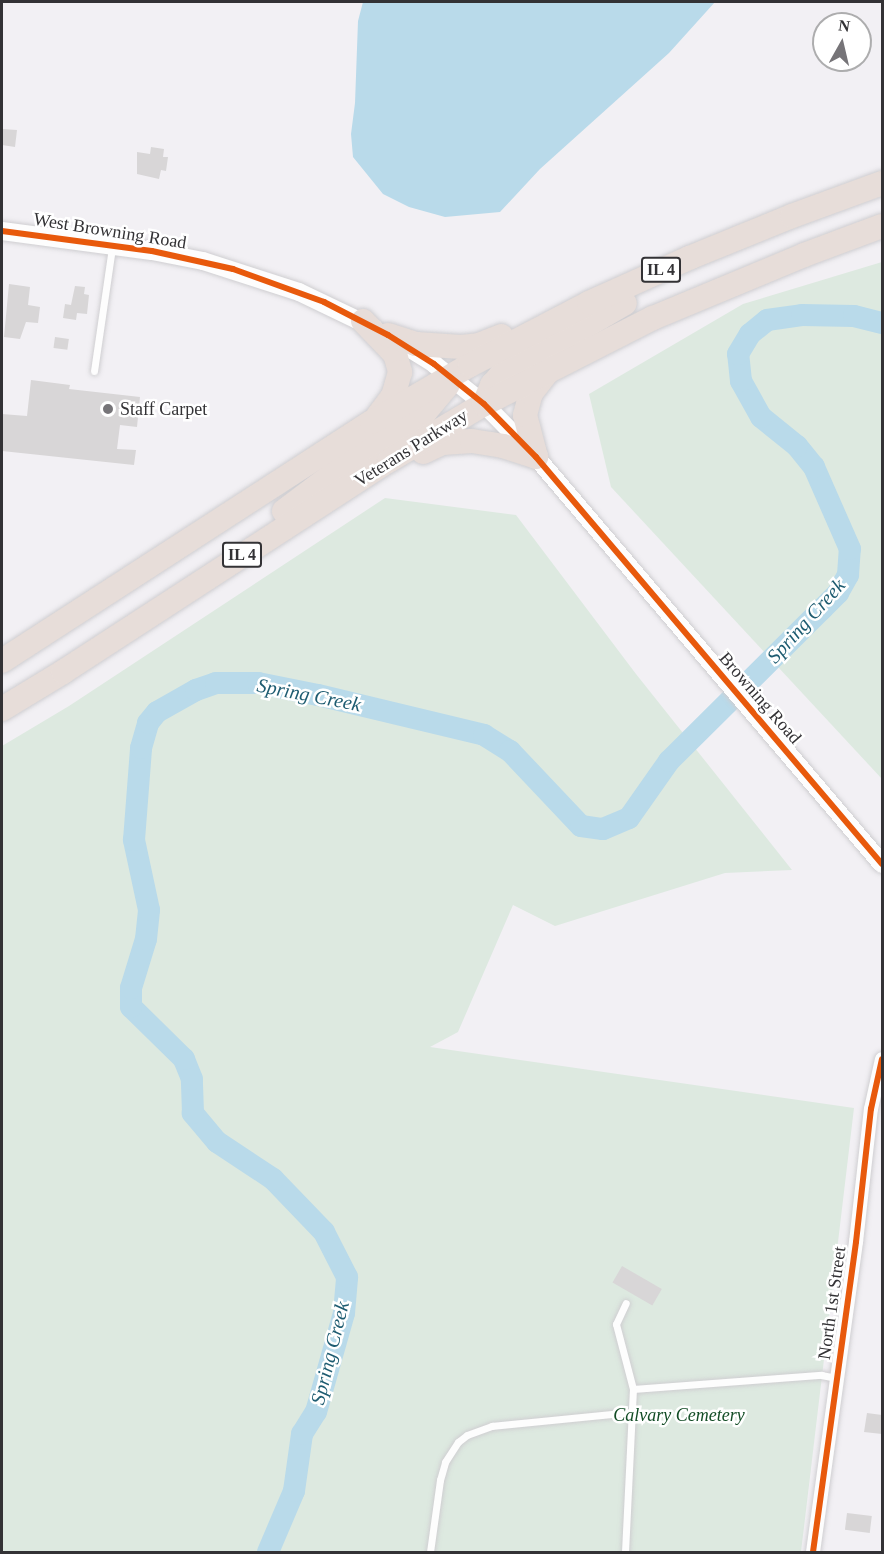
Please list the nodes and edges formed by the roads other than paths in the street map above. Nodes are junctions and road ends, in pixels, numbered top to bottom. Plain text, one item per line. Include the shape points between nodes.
1 (882, 183) edge
2 (792, 216) junction
3 (882, 226) edge
4 (2, 231) edge
5 (112, 245) junction
6 (627, 287) junction
7 (363, 321) junction
8 (388, 335) junction
9 (550, 369) junction
10 (94, 371) dead end
11 (450, 377) junction
12 (484, 404) junction
13 (372, 422) junction
14 (536, 457) junction
15 (317, 507) junction
16 (615, 550) joint
17 (212, 575) junction
18 (2, 661) edge
19 (2, 709) edge
20 (882, 864) edge
21 (882, 1059) edge
22 (877, 1110) edge
23 (626, 1303) dead end
24 (837, 1378) junction
25 (633, 1389) junction
26 (633, 1412) junction
27 (430, 1552) edge
28 (625, 1552) edge
29 (813, 1552) edge

1 - 2 highway, IL 4
2 - 6 highway, IL 4
2 - 12 highway via 531,356 501,375
3 - 9 highway, Veterans Parkway / IL 4 via 713,291
4 - 5 street, West Browning Road
5 - 7 street, West Browning Road via 233,269 324,302
5 - 10 lane
6 - 8 highway via 599,287 479,345 416,344
6 - 11 highway, IL 4 via 546,324
7 - 8 street, West Browning Road
7 - 13 highway via 394,354 400,372 393,396
8 - 11 street, West Browning Road
9 - 12 highway, Veterans Parkway / IL 4
9 - 14 highway via 526,405 526,424
11 - 12 street, West Browning Road
11 - 13 highway, IL 4
11 - 17 highway via 448,387 425,412 270,521
12 - 14 street, West Browning Road
12 - 15 highway, Veterans Parkway / IL 4
13 - 18 highway, IL 4
14 - 15 highway via 486,442 442,443 341,503
14 - 16 street, West Browning Road
15 - 17 highway, Veterans Parkway / IL 4
16 - 20 street, Browning Road
17 - 19 highway, Veterans Parkway / IL 4
21 - 22 street, North 1st Street
22 - 24 street, North 1st Street
23 - 25 lane via 616,1324
24 - 25 lane via 821,1375
24 - 29 street, North 1st Street
25 - 26 lane
26 - 27 lane via 492,1426 467,1435 445,1462
26 - 28 lane

